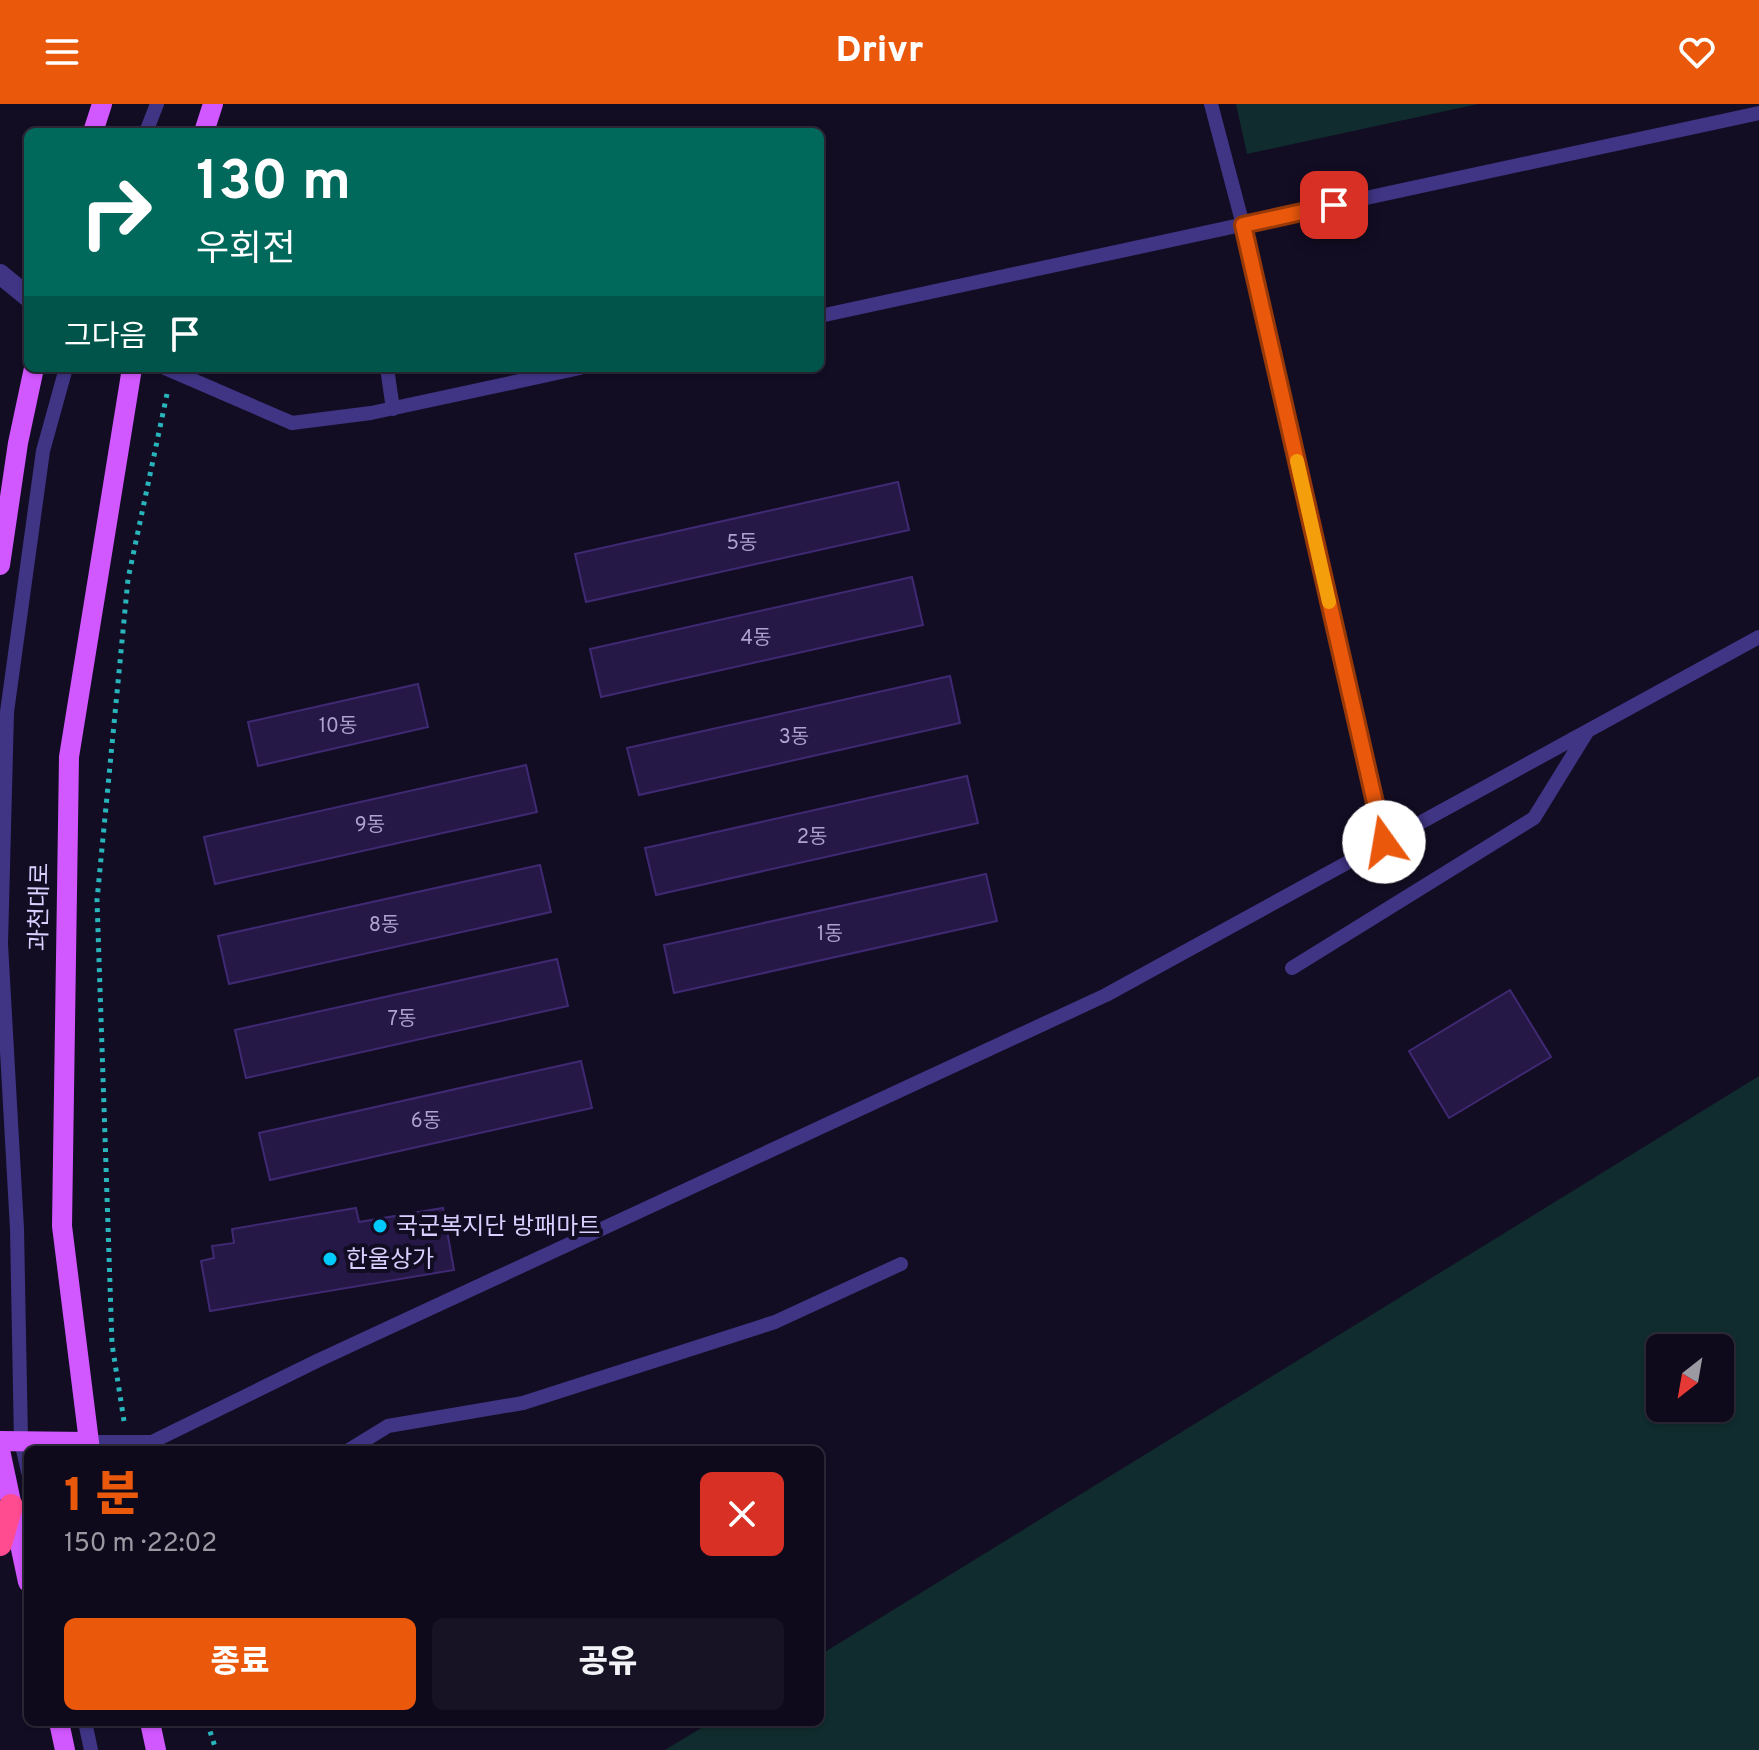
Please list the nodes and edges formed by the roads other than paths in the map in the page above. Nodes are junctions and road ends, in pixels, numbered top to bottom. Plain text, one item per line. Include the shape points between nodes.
1 (102, 104) edge
2 (157, 104) edge
3 (213, 104) edge
4 (1211, 104) edge
5 (1759, 113) edge
6 (94, 128) edge
7 (148, 128) edge
8 (205, 128) edge
9 (1243, 225) junction
10 (0, 274) edge
11 (24, 294) edge
12 (824, 315) edge
13 (33, 372) edge
14 (65, 372) edge
15 (131, 372) edge
16 (173, 372) edge
17 (388, 372) edge
18 (562, 372) edge
19 (393, 409) junction
20 (0, 565) edge
21 (1759, 637) edge
22 (1587, 731) junction
23 (1384, 842) junction
24 (1292, 968) dead end
25 (901, 1264) dead end
26 (10, 1441) edge
27 (89, 1446) edge
28 (356, 1446) edge
29 (0, 1450) edge
30 (24, 1465) edge
31 (11, 1506) junction
32 (0, 1544) edge
33 (24, 1564) edge
34 (60, 1726) edge
35 (86, 1726) edge
36 (151, 1726) edge
37 (65, 1750) edge
38 (91, 1750) edge
39 (156, 1750) edge

1 - 6 main road
2 - 7 lane
3 - 8 main road
4 - 9 lane
5 - 9 lane
9 - 12 lane
9 - 23 lane
10 - 11 street
13 - 20 main road
14 - 26 lane via 43,451 7,712 1,944 17,1229
15 - 27 main road, 과천대로 via 69,757 62,1226
16 - 19 lane via 292,423
17 - 19 lane
18 - 19 lane
21 - 22 lane
22 - 23 lane
22 - 24 lane via 1534,818
23 - 27 lane via 1106,995 152,1442
25 - 28 lane via 775,1322 523,1403 388,1426
26 - 27 main road
26 - 30 lane
29 - 31 main road
31 - 32 highway
31 - 33 main road
34 - 37 main road
35 - 38 lane
36 - 39 main road

